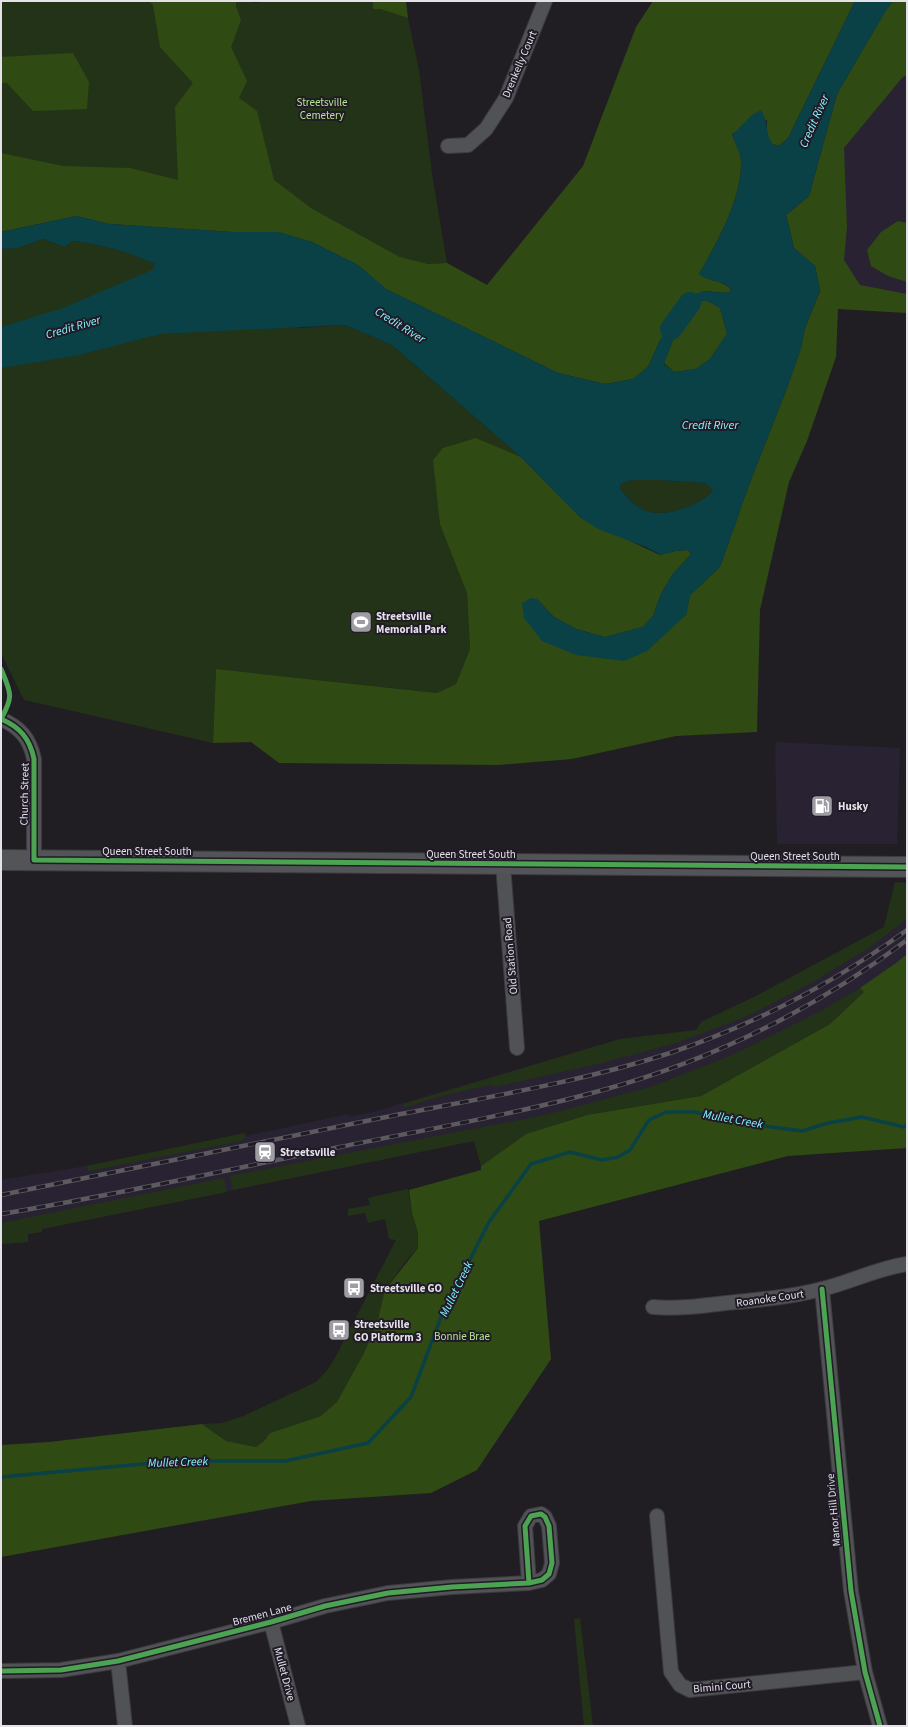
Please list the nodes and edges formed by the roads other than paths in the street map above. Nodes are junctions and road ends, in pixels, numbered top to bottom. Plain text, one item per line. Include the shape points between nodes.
1 (544, 1) edge
2 (448, 146) dead end
3 (1, 719) edge
4 (1, 860) edge
5 (34, 860) junction
6 (503, 864) junction
7 (907, 867) edge
8 (517, 1048) dead end
9 (907, 1264) edge
10 (822, 1289) junction
11 (653, 1306) dead end
12 (657, 1516) dead end
13 (529, 1583) dead end
14 (271, 1622) junction
15 (118, 1661) junction
16 (1, 1671) edge
17 (865, 1672) junction
18 (125, 1726) edge
19 (298, 1726) edge
20 (880, 1726) edge

1 - 2 street, Drenkelly Court via 506,98 486,129 468,145
3 - 5 street, Church Street via 20,731 32,750
4 - 5 main road, Queen Street South
5 - 6 main road, Queen Street South
6 - 7 main road, Queen Street South
6 - 8 street, Old Station Road
9 - 10 street, Roanoke Court via 892,1266
10 - 11 street, Roanoke Court via 763,1300 685,1308
10 - 17 street, Manor Hill Drive via 851,1591
12 - 17 street, Bimini Court via 671,1672 680,1686 690,1690
13 - 14 street, Bremen Lane via 388,1593 325,1606
14 - 15 street, Bremen Lane
14 - 19 street, Mullet Drive
15 - 16 street, Bremen Lane via 61,1670
15 - 18 street
17 - 20 street, Manor Hill Drive

